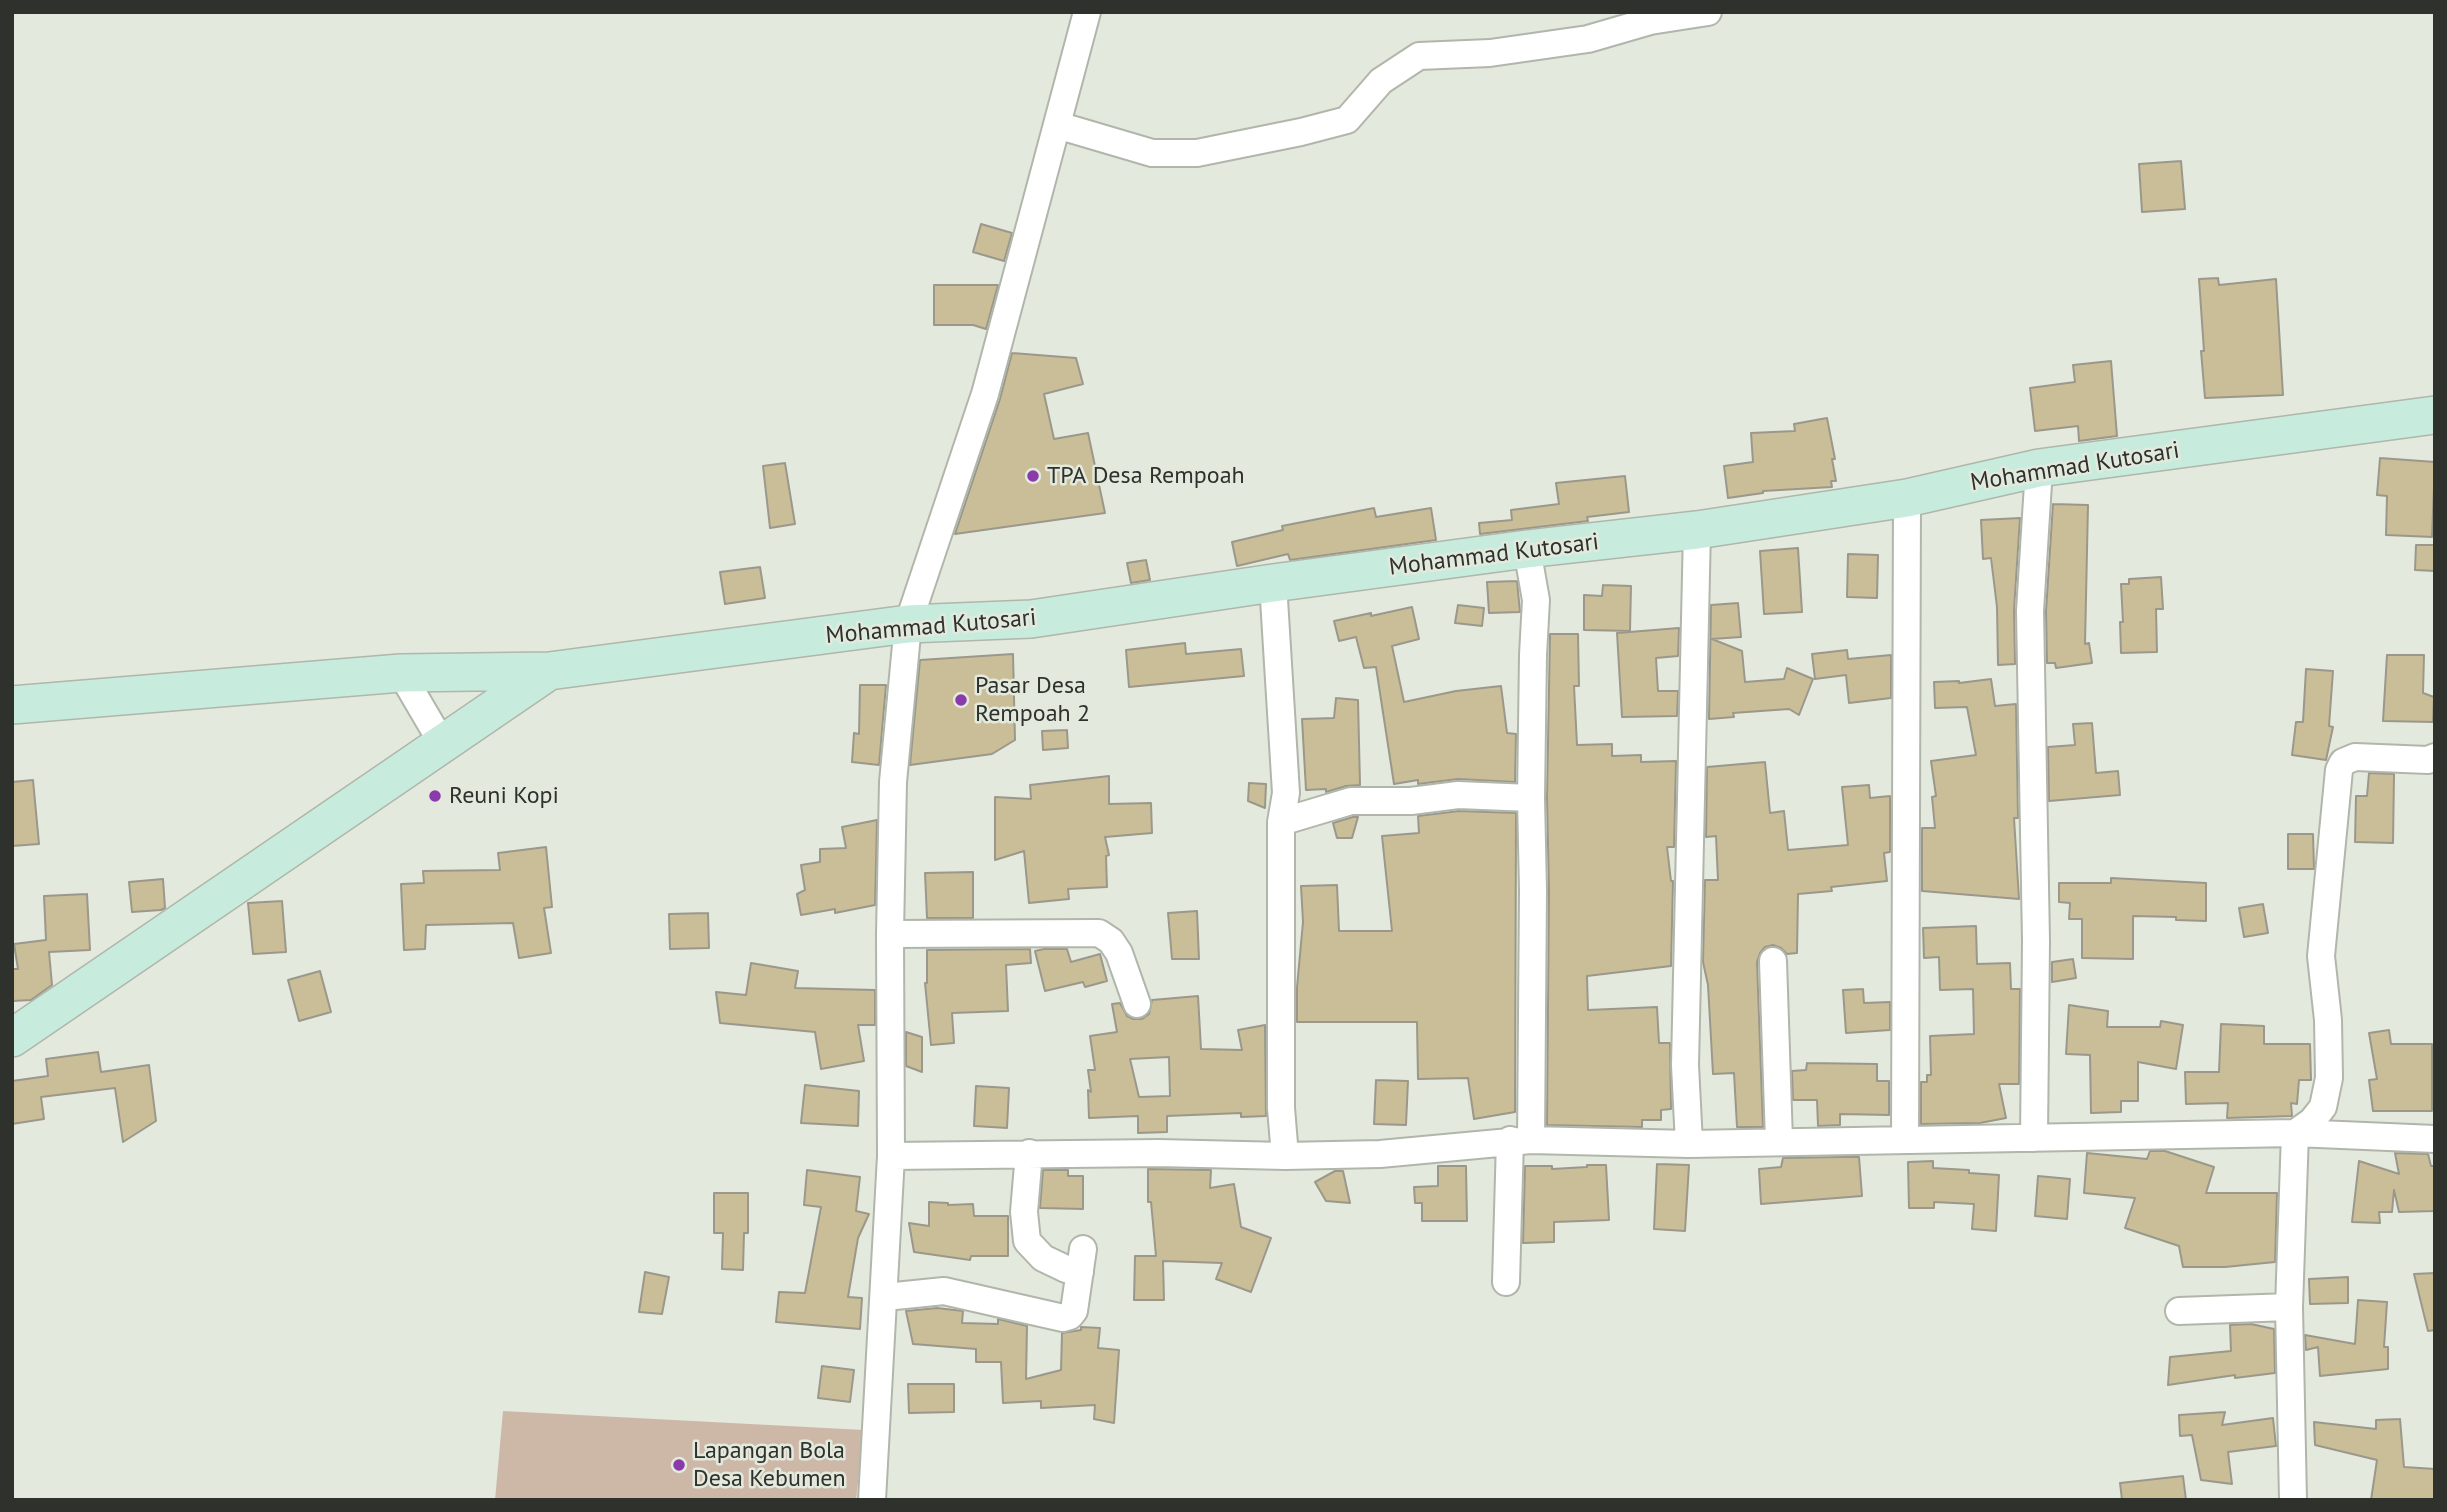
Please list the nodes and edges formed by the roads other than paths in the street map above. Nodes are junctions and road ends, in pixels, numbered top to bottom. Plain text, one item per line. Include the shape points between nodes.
1 (1087, 12) edge
2 (1709, 12) edge
3 (1057, 125) junction
4 (2435, 415) edge
5 (2039, 468) junction
6 (1907, 498) junction
7 (1697, 530) junction
8 (1527, 549) junction
9 (1273, 583) junction
10 (908, 624) junction
11 (549, 671) junction
12 (401, 673) junction
13 (12, 705) edge
14 (442, 744) junction
15 (2435, 757) edge
16 (1531, 798) junction
17 (1281, 822) junction
18 (890, 934) junction
19 (1773, 961) dead end
20 (1138, 1004) dead end
21 (12, 1038) edge
22 (2295, 1133) junction
23 (2034, 1138) junction
24 (2435, 1139) edge
25 (1520, 1140) junction
26 (1905, 1140) junction
27 (1779, 1141) junction
28 (1689, 1144) junction
29 (1029, 1153) junction
30 (891, 1156) junction
31 (1285, 1156) junction
32 (1506, 1282) dead end
33 (885, 1297) junction
34 (2289, 1307) junction
35 (2179, 1311) dead end
36 (872, 1500) edge
37 (2293, 1500) edge

1 - 3 street
2 - 3 street via 1650,21 1588,39 1490,53 1419,56 1381,81 1347,120 1197,153 1152,153
3 - 10 street via 985,394
4 - 5 street, Mohammad Kutosari
5 - 6 street, Mohammad Kutosari
5 - 23 street via 2030,611
6 - 7 street, Mohammad Kutosari
6 - 26 street
7 - 8 street, Mohammad Kutosari
7 - 28 street via 1685,1065
8 - 9 street, Mohammad Kutosari
8 - 16 street via 1536,600
9 - 10 street, Mohammad Kutosari via 1031,620
9 - 17 street via 1286,793
10 - 11 street, Mohammad Kutosari
10 - 18 street via 893,782
11 - 12 street, Mohammad Kutosari
11 - 14 street
12 - 13 street, Mohammad Kutosari
12 - 14 street
14 - 21 street
15 - 22 street via 2356,757 2343,762 2339,770 2321,956 2329,1078 2323,1107 2312,1122
16 - 17 street via 1458,795 1352,801
16 - 25 street via 1533,890
17 - 31 street
18 - 20 street via 1099,933 1119,953
18 - 30 street
19 - 27 street
22 - 23 street
22 - 24 street
22 - 34 street
23 - 26 street
25 - 28 street
25 - 31 street via 1380,1154
25 - 32 street
26 - 27 street
27 - 28 street
29 - 30 street
29 - 31 street
29 - 33 street via 1024,1212 1027,1241 1044,1258 1066,1269 1082,1261 1070,1316 944,1291
30 - 33 street
33 - 36 street
34 - 35 street
34 - 37 street

